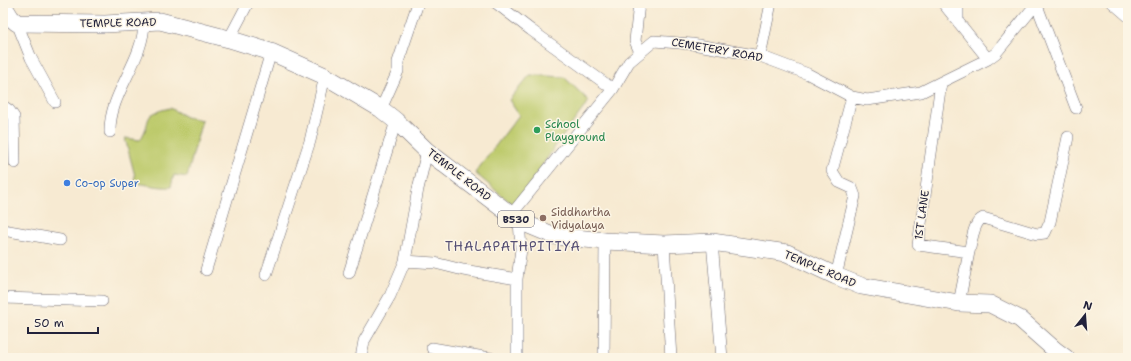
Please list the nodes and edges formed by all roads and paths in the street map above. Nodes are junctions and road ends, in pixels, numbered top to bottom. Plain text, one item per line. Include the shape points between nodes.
1 (248, 3) edge
2 (418, 3) edge
3 (496, 3) edge
4 (639, 3) edge
5 (771, 3) edge
6 (943, 3) edge
7 (958, 3) edge
8 (1036, 3) edge
9 (1113, 3) edge
10 (3, 5) edge
11 (1128, 16) edge
12 (144, 22) junction
13 (958, 22) junction
14 (16, 23) junction
15 (229, 39) junction
16 (271, 52) junction
17 (640, 52) junction
18 (760, 56) junction
19 (988, 59) junction
20 (325, 76) junction
21 (941, 83) junction
22 (613, 89) junction
23 (852, 96) junction
24 (55, 102) dead end
25 (3, 106) edge
26 (1076, 108) dead end
27 (381, 109) junction
28 (396, 121) junction
29 (110, 132) dead end
30 (1068, 137) dead end
31 (427, 151) junction
32 (15, 163) dead end
33 (515, 218) junction
34 (3, 230) edge
35 (60, 240) dead end
36 (605, 241) junction
37 (712, 242) junction
38 (664, 244) junction
39 (969, 252) junction
40 (405, 261) junction
41 (206, 270) dead end
42 (349, 273) dead end
43 (266, 275) dead end
44 (836, 276) junction
45 (517, 279) junction
46 (3, 298) edge
47 (102, 301) dead end
48 (959, 303) junction
49 (432, 348) dead end
50 (361, 358) edge
51 (490, 358) edge
52 (517, 358) edge
53 (604, 358) edge
54 (672, 358) edge
55 (722, 358) edge
56 (1066, 358) edge

1 - 15 street
2 - 27 street via 398,62 398,71
3 - 22 street
4 - 17 street via 635,41
5 - 18 street
6 - 13 street
7 - 13 street
8 - 19 street, CEMETERY ROAD via 996,53
8 - 26 street
9 - 11 street
10 - 14 main road
12 - 14 main road, TEMPLE ROAD / B530
12 - 15 main road, TEMPLE ROAD / B530 via 160,21
12 - 29 street via 142,39 114,106
13 - 19 street
14 - 24 street via 31,58
15 - 16 main road, TEMPLE ROAD / B530
16 - 20 main road, TEMPLE ROAD / B530
16 - 41 street
17 - 18 street, CEMETERY ROAD via 654,41 692,44
17 - 22 street, CEMETERY ROAD via 629,62
18 - 23 street, CEMETERY ROAD via 808,74
19 - 21 street, CEMETERY ROAD
20 - 27 main road, TEMPLE ROAD / B530
20 - 43 street via 310,141
21 - 23 street, CEMETERY ROAD via 921,92 867,100
21 - 39 street, 1ST LANE via 918,245
22 - 33 street, CEMETERY ROAD
23 - 44 street via 832,171 839,182 852,188 855,196
25 - 32 street via 14,117
27 - 28 main road, TEMPLE ROAD / B530
28 - 31 main road, TEMPLE ROAD / B530
28 - 42 street
30 - 39 street via 1050,222 1045,233 1037,234 983,218 976,226
31 - 33 main road, TEMPLE ROAD / B530
31 - 40 street
33 - 36 main road, TEMPLE ROAD / B530 via 555,236
33 - 45 street via 522,249
34 - 35 street
36 - 38 main road, TEMPLE ROAD / B530
36 - 53 street
37 - 38 main road, TEMPLE ROAD / B530
37 - 44 main road, TEMPLE ROAD / B530 via 787,253
37 - 55 street
38 - 54 street
39 - 48 street
40 - 45 street via 435,263
40 - 50 street via 390,296 364,341
44 - 48 main road, TEMPLE ROAD / B530 via 861,286
45 - 52 street
46 - 47 street
48 - 56 main road, TEMPLE ROAD / B530 via 990,304 1020,319
49 - 51 street

